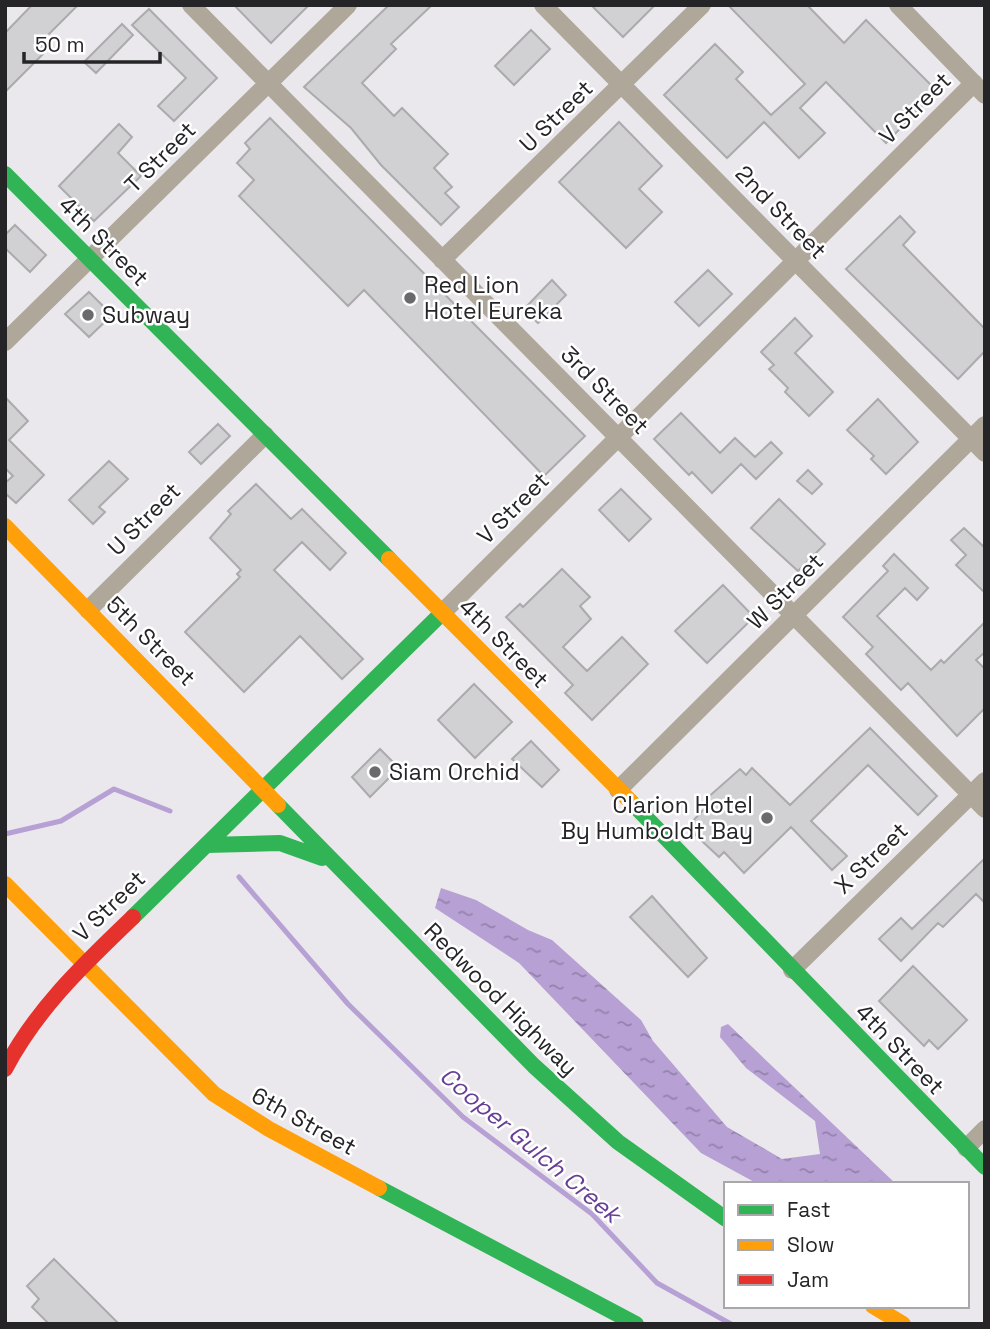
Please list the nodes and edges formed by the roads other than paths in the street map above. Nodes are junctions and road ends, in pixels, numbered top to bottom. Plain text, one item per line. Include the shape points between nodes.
1 (191, 5) edge
2 (348, 5) edge
3 (543, 5) edge
4 (702, 5) edge
5 (898, 5) edge
6 (268, 83) junction
7 (622, 85) junction
8 (979, 89) edge
9 (5, 174) edge
10 (90, 260) junction
11 (442, 260) junction
12 (795, 261) junction
13 (5, 342) edge
14 (985, 425) edge
15 (265, 435) junction
16 (618, 439) junction
17 (971, 439) junction
18 (985, 453) edge
19 (5, 526) edge
20 (88, 610) junction
21 (442, 613) junction
22 (794, 616) junction
23 (985, 781) edge
24 (263, 790) junction
25 (618, 790) junction
26 (971, 795) junction
27 (985, 809) edge
28 (206, 845) junction
29 (340, 870) junction
30 (5, 884) edge
31 (84, 965) junction
32 (792, 970) junction
33 (5, 1069) edge
34 (985, 1129) edge
35 (966, 1148) junction
36 (985, 1167) edge
37 (724, 1218) edge
38 (876, 1308) edge
39 (636, 1324) edge
40 (903, 1324) edge

1 - 6 street, 3rd Street
2 - 6 street, T Street
3 - 7 street, 2nd Street
4 - 7 street, U Street
5 - 8 street
6 - 10 street, T Street
6 - 11 street, 3rd Street
7 - 11 street, U Street
7 - 12 street, 2nd Street
8 - 12 street, V Street
9 - 10 main road, 4th Street
10 - 13 street, T Street
10 - 15 main road, 4th Street
11 - 16 street, 3rd Street
12 - 16 street, V Street
12 - 17 street, 2nd Street
14 - 17 street, W Street
15 - 20 street, U Street
15 - 21 main road, 4th Street
16 - 21 street, V Street
16 - 22 street, 3rd Street
17 - 18 street, 2nd Street
17 - 22 street, W Street
19 - 20 main road, 5th Street
20 - 24 main road, 5th Street
21 - 24 main road, V Street
21 - 25 main road, 4th Street
22 - 25 street, W Street
22 - 26 street, 3rd Street
23 - 26 street, X Street
24 - 28 main road, V Street
24 - 29 main road, Redwood Highway
25 - 32 main road, 4th Street
26 - 27 street, 3rd Street
26 - 32 street, X Street
28 - 29 main road via 278,841 311,851
28 - 31 main road, V Street
29 - 37 main road, Redwood Highway via 534,1066 618,1142
30 - 31 main road, 6th Street
31 - 33 main road, V Street via 24,1033
31 - 39 main road, 6th Street via 209,1089 247,1117
32 - 35 main road, 4th Street
34 - 35 street
35 - 36 main road
38 - 40 main road

